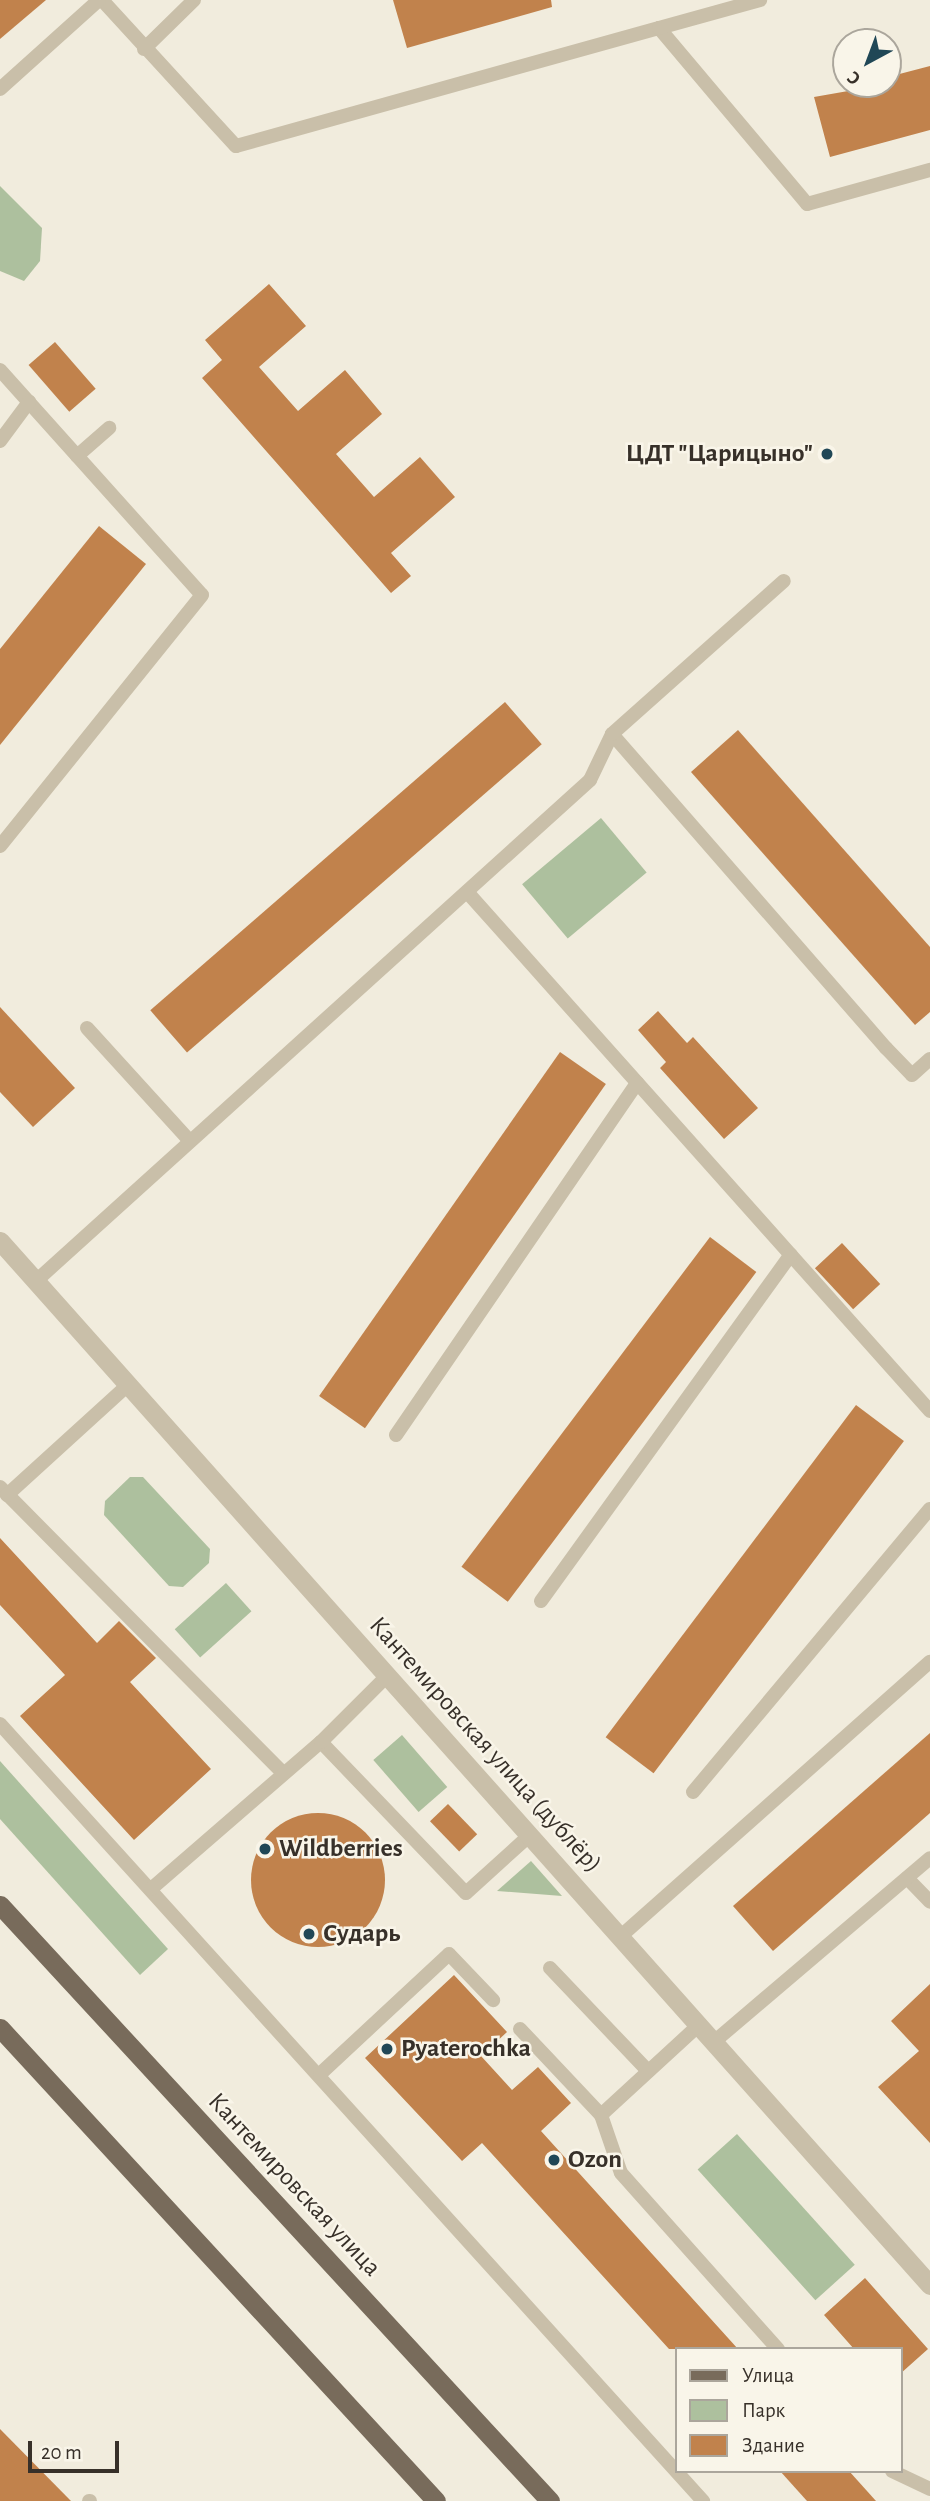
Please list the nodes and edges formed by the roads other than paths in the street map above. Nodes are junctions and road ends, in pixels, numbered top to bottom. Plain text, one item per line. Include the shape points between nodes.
1 (100, 0) edge
2 (194, 0) edge
3 (760, 0) edge
4 (659, 28) junction
5 (144, 49) junction
6 (0, 89) edge
7 (930, 170) edge
8 (0, 370) edge
9 (29, 402) junction
10 (109, 428) dead end
11 (0, 442) edge
12 (76, 456) junction
13 (784, 580) dead end
14 (612, 733) junction
15 (0, 846) edge
16 (468, 893) junction
17 (87, 1028) dead end
18 (930, 1059) edge
19 (637, 1083) junction
20 (190, 1141) junction
21 (0, 1241) edge
22 (791, 1255) junction
23 (36, 1281) junction
24 (128, 1385) junction
25 (930, 1411) edge
26 (396, 1435) dead end
27 (4, 1491) edge
28 (930, 1509) edge
29 (541, 1601) dead end
30 (930, 1662) edge
31 (388, 1675) junction
32 (0, 1724) edge
33 (321, 1742) junction
34 (283, 1773) junction
35 (693, 1792) dead end
36 (530, 1835) junction
37 (930, 1858) edge
38 (907, 1878) junction
39 (151, 1889) junction
40 (930, 1902) edge
41 (0, 1905) edge
42 (621, 1936) junction
43 (550, 1968) dead end
44 (493, 2000) dead end
45 (700, 2024) junction
46 (0, 2028) edge
47 (520, 2029) dead end
48 (715, 2041) junction
49 (648, 2071) junction
50 (320, 2074) junction
51 (601, 2115) junction
52 (930, 2285) edge
53 (776, 2347) edge
54 (674, 2469) edge
55 (678, 2473) edge
56 (896, 2473) edge
57 (930, 2489) edge
58 (436, 2501) edge
59 (550, 2501) edge
60 (703, 2501) edge

1 - 5 lane
1 - 6 lane
2 - 5 lane
3 - 4 lane
4 - 5 lane via 244,146 223,139
4 - 7 lane via 807,204
8 - 9 lane
9 - 11 lane
9 - 12 lane
10 - 12 lane
12 - 15 lane via 202,595
13 - 14 lane
14 - 16 lane via 590,780
14 - 18 lane via 912,1075
16 - 19 lane
16 - 20 lane
17 - 20 lane
19 - 22 lane
19 - 26 lane
20 - 23 lane
21 - 23 street, Кантемировская улица (дублёр)
22 - 25 lane
22 - 29 lane
23 - 24 street, Кантемировская улица (дублёр)
24 - 27 lane
24 - 31 street, Кантемировская улица (дублёр)
27 - 34 lane
28 - 35 lane
30 - 42 lane
31 - 33 lane
31 - 36 street, Кантемировская улица (дублёр)
32 - 39 lane
33 - 34 lane
33 - 36 lane via 466,1893
34 - 39 lane
36 - 42 street, Кантемировская улица (дублёр)
37 - 38 lane
38 - 40 lane
38 - 48 lane
39 - 50 lane
41 - 59 main road, Кантемировская улица
42 - 45 street, Кантемировская улица (дублёр)
43 - 49 lane
44 - 50 lane via 449,1954
45 - 48 street, Кантемировская улица (дублёр)
45 - 49 lane
46 - 58 main road
47 - 51 lane
48 - 52 street, Кантемировская улица (дублёр)
49 - 51 lane
50 - 54 lane
51 - 53 lane via 621,2173
55 - 60 lane
56 - 57 lane

